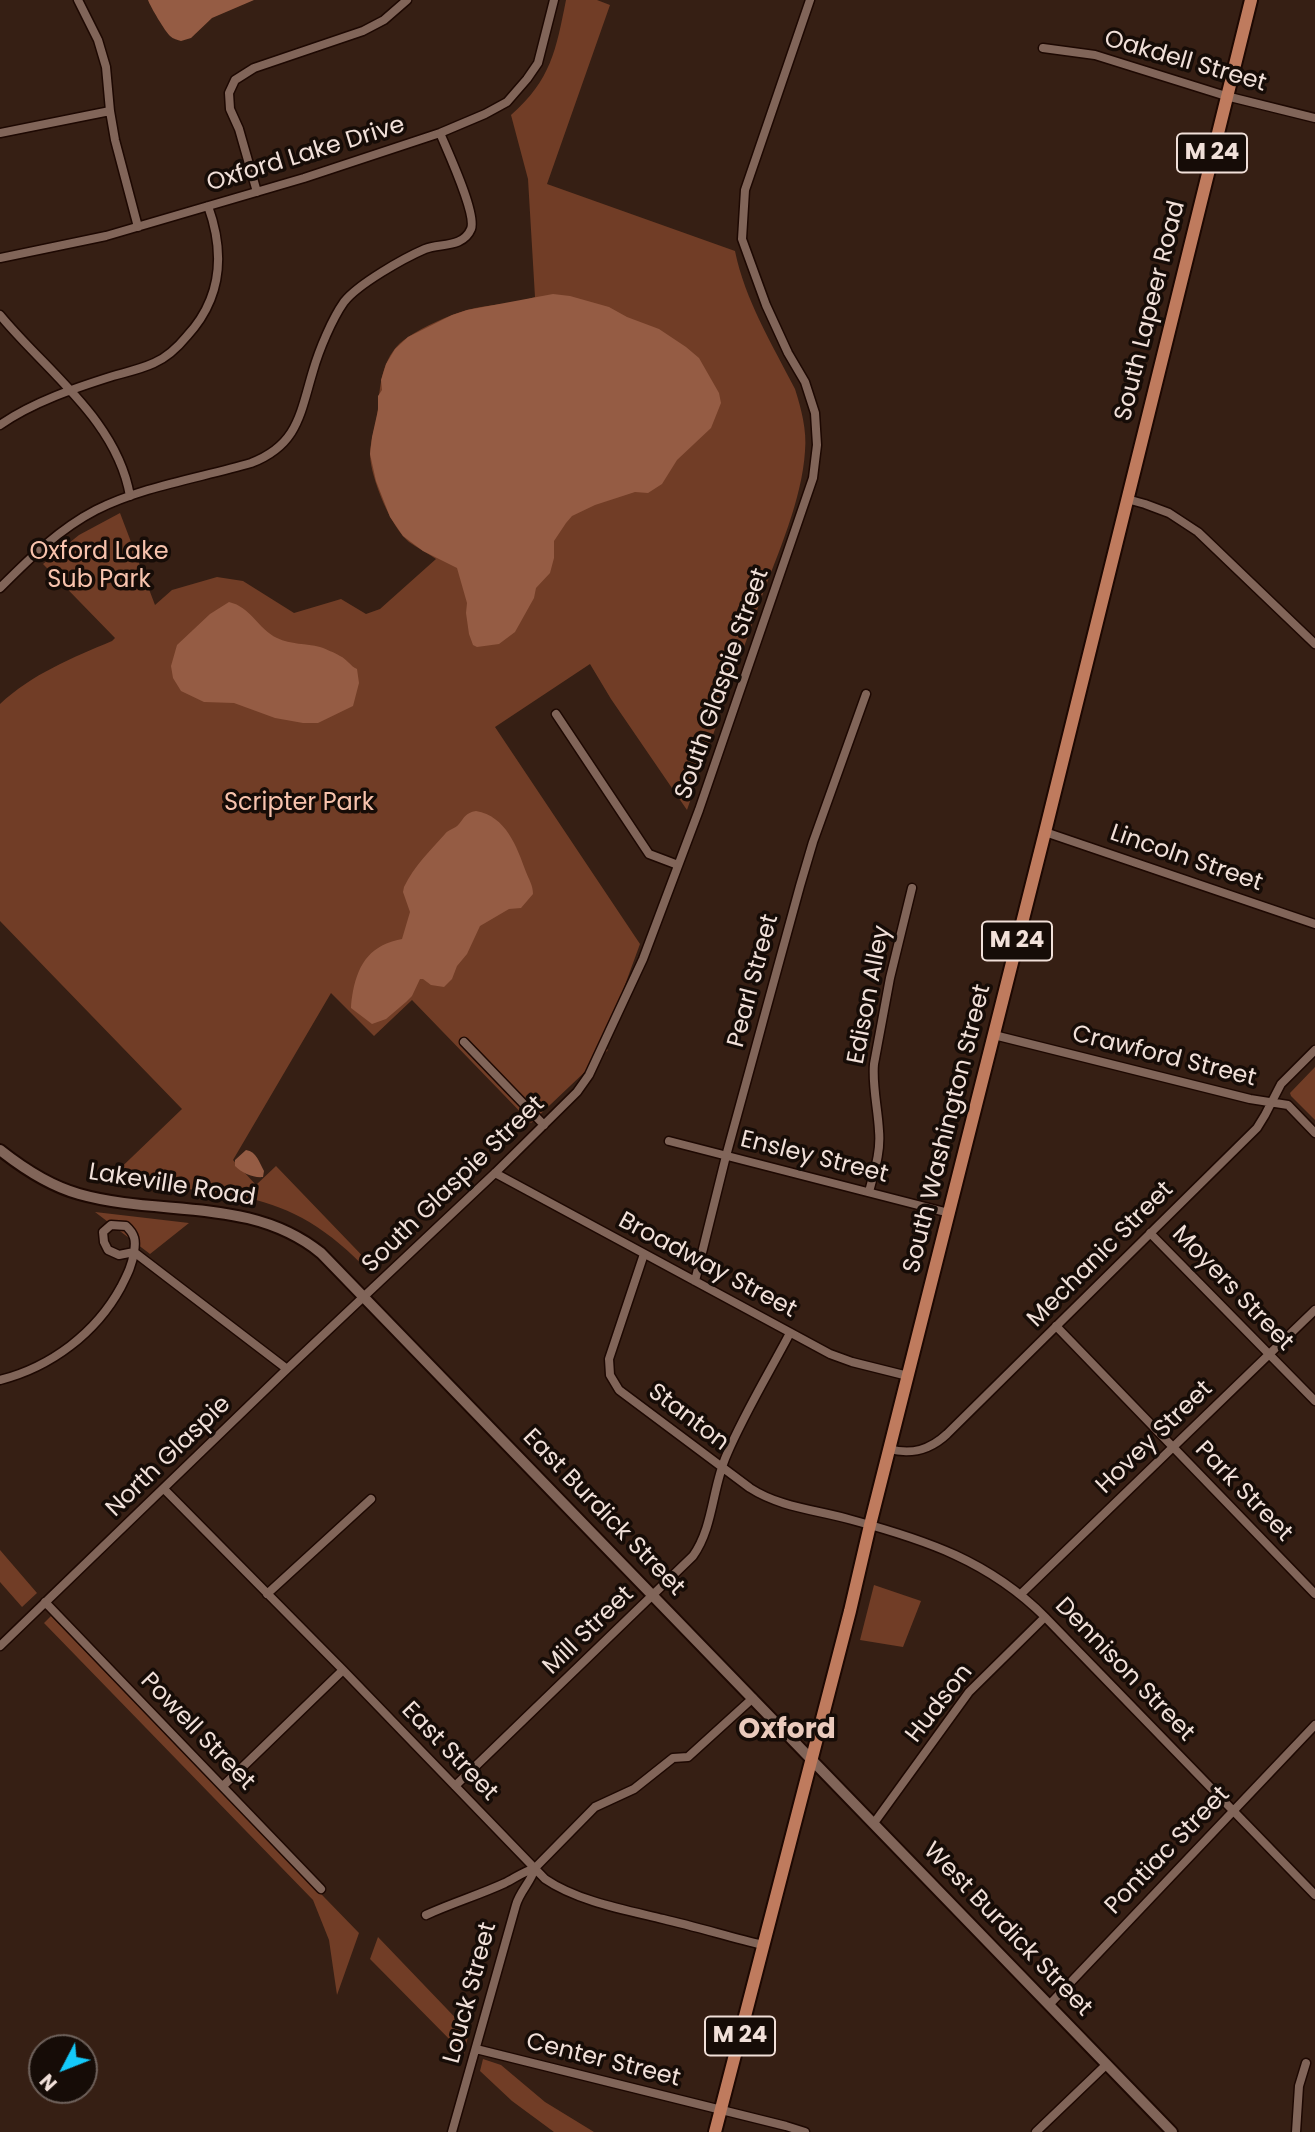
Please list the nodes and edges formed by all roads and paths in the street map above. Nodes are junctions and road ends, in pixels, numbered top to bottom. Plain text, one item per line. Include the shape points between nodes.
1 (78, 0) edge
2 (407, 0) edge
3 (554, 0) edge
4 (810, 0) edge
5 (1251, 0) edge
6 (1043, 48) dead end
7 (1226, 96) junction
8 (110, 111) junction
9 (1315, 118) edge
10 (0, 133) edge
11 (440, 133) junction
12 (257, 192) junction
13 (208, 206) junction
14 (138, 227) junction
15 (0, 258) edge
16 (0, 315) edge
17 (71, 391) junction
18 (0, 425) edge
19 (130, 496) junction
20 (1126, 504) junction
21 (0, 588) edge
22 (1315, 644) edge
23 (866, 694) dead end
24 (556, 714) dead end
25 (1045, 831) junction
26 (678, 865) junction
27 (912, 888) dead end
28 (1315, 924) edge
29 (993, 1035) junction
30 (464, 1042) dead end
31 (1315, 1049) edge
32 (1271, 1102) junction
33 (544, 1125) junction
34 (1315, 1133) edge
35 (669, 1141) dead end
36 (0, 1150) edge
37 (726, 1156) junction
38 (495, 1173) junction
39 (869, 1192) junction
40 (949, 1213) junction
41 (1150, 1233) junction
42 (134, 1252) junction
43 (644, 1254) junction
44 (695, 1281) junction
45 (365, 1297) junction
46 (1315, 1310) edge
47 (1056, 1326) junction
48 (790, 1333) junction
49 (1269, 1354) junction
50 (287, 1369) junction
51 (908, 1376) junction
52 (0, 1380) edge
53 (1315, 1401) edge
54 (1172, 1447) junction
55 (889, 1449) junction
56 (722, 1468) junction
57 (164, 1489) junction
58 (370, 1499) dead end
59 (870, 1525) junction
60 (267, 1594) junction
61 (1021, 1594) junction
62 (1315, 1594) edge
63 (654, 1595) junction
64 (45, 1602) junction
65 (1045, 1617) junction
66 (0, 1646) edge
67 (343, 1670) junction
68 (753, 1698) junction
69 (1315, 1725) edge
70 (811, 1758) junction
71 (223, 1786) junction
72 (455, 1786) junction
73 (1233, 1811) junction
74 (874, 1823) junction
75 (535, 1868) junction
76 (321, 1889) dead end
77 (1315, 1895) edge
78 (426, 1915) dead end
79 (763, 1945) junction
80 (1049, 2004) junction
81 (476, 2049) junction
82 (1306, 2063) dead end
83 (1107, 2064) junction
84 (721, 2110) junction
85 (452, 2132) edge
86 (715, 2132) edge
87 (805, 2132) edge
88 (1036, 2132) edge
89 (1172, 2132) edge
90 (1296, 2132) edge

1 - 8 street via 106,67
2 - 12 street via 363,31 254,68 235,80 229,93 230,109
3 - 11 street, Oxford Lake Drive via 538,63 527,79 507,102
4 - 26 street, South Glaspie Street via 744,190 742,239 815,413 813,478
5 - 7 main road, South Lapeer Road / M 24
6 - 7 street, Oakdell Street via 1095,55
7 - 9 street, Oakdell Street
7 - 20 main road, South Lapeer Road / M 24
8 - 10 street
8 - 14 street
11 - 12 street, Oxford Lake Drive
11 - 19 street via 473,220 468,234 458,242 422,250 345,301 313,369 299,419 289,438 268,457
12 - 13 street, Oxford Lake Drive
13 - 14 street, Oxford Lake Drive
13 - 17 street via 216,228 218,275 197,326 157,362
14 - 15 street, Oxford Lake Drive
16 - 17 street
17 - 18 street
17 - 19 street via 118,459
19 - 21 street via 73,524
20 - 22 street via 1145,503 1198,532
20 - 25 main road, South Washington Street / M 24
23 - 37 street, Pearl Street via 803,874
24 - 26 street via 649,854
25 - 28 street, Lincoln Street
25 - 29 main road, South Washington Street / M 24
26 - 33 street, South Glaspie Street via 643,959 589,1075
27 - 39 street, Edison Alley via 874,1064 880,1134
29 - 32 street, Crawford Street
29 - 40 main road, South Washington Street / M 24
30 - 33 street
31 - 32 street, Mechanic Street via 1281,1084
32 - 34 street, Crawford Street via 1288,1105
32 - 41 street, Mechanic Street via 1257,1128
33 - 38 street, South Glaspie Street
35 - 37 street, Ensley Street
36 - 45 main road, Lakeville Road via 47,1181 82,1195 233,1214 277,1227 317,1249
37 - 39 street, Ensley Street
37 - 44 street, Pearl Street
38 - 43 street, Broadway Street
38 - 45 street, South Glaspie Street
39 - 40 street, Ensley Street
40 - 51 main road, South Washington Street / M 24
41 - 47 street, Mechanic Street
41 - 49 street, Moyers Street
42 - 42 street via 133,1233 126,1226 111,1225 103,1232 108,1250 119,1255
42 - 50 street
42 - 52 street via 132,1265 99,1321 51,1359
43 - 44 street, Broadway Street
43 - 56 street, Stanton via 611,1352 610,1375 624,1394
44 - 48 street, Broadway Street
45 - 50 street, North Glaspie
45 - 63 main road, East Burdick Street
46 - 49 street, Hovey Street
47 - 54 street, Park Street
47 - 55 street, Mechanic Street via 937,1443 914,1452
48 - 51 street, Broadway Street via 842,1359
48 - 56 street, Mill Street
49 - 53 street, Moyers Street
49 - 54 street, Hovey Street
50 - 57 street, North Glaspie
51 - 55 main road, South Washington Street / M 24
54 - 61 street, Hovey Street
54 - 62 street, Park Street
55 - 59 main road, South Washington Street / M 24
56 - 59 street, Stanton via 772,1500
56 - 63 street, Mill Street via 701,1544
57 - 60 street, East Street
57 - 64 street, North Glaspie
58 - 60 street
59 - 61 street, Dennison Street via 951,1552
59 - 70 main road, South Washington Street / M 24
60 - 67 street, East Street
61 - 65 street, Dennison Street
63 - 68 main road, East Burdick Street
63 - 72 street, Mill Street
64 - 66 street, North Glaspie
64 - 71 street, Powell Street
65 - 73 street, Dennison Street
65 - 74 street, Hudson via 969,1692
67 - 71 street
67 - 72 street, East Street
68 - 70 main road, East Burdick Street
68 - 75 street via 688,1757 673,1758 634,1790 595,1807
69 - 73 street, Pontiac Street
70 - 74 main road, West Burdick Street
70 - 79 main road, M 24
71 - 76 street, Powell Street
72 - 75 street, East Street
73 - 77 street, Dennison Street
73 - 80 street, Pontiac Street
74 - 80 main road, West Burdick Street
75 - 78 street
75 - 79 street, East Street via 573,1894
75 - 81 street, Louck Street via 519,1894
79 - 84 main road, M 24
80 - 83 main road, West Burdick Street
81 - 84 street, Center Street
81 - 85 street, Louck Street
82 - 90 street via 1299,2086
83 - 88 street
83 - 89 main road, West Burdick Street
84 - 86 main road, M 24
84 - 87 street, Center Street

